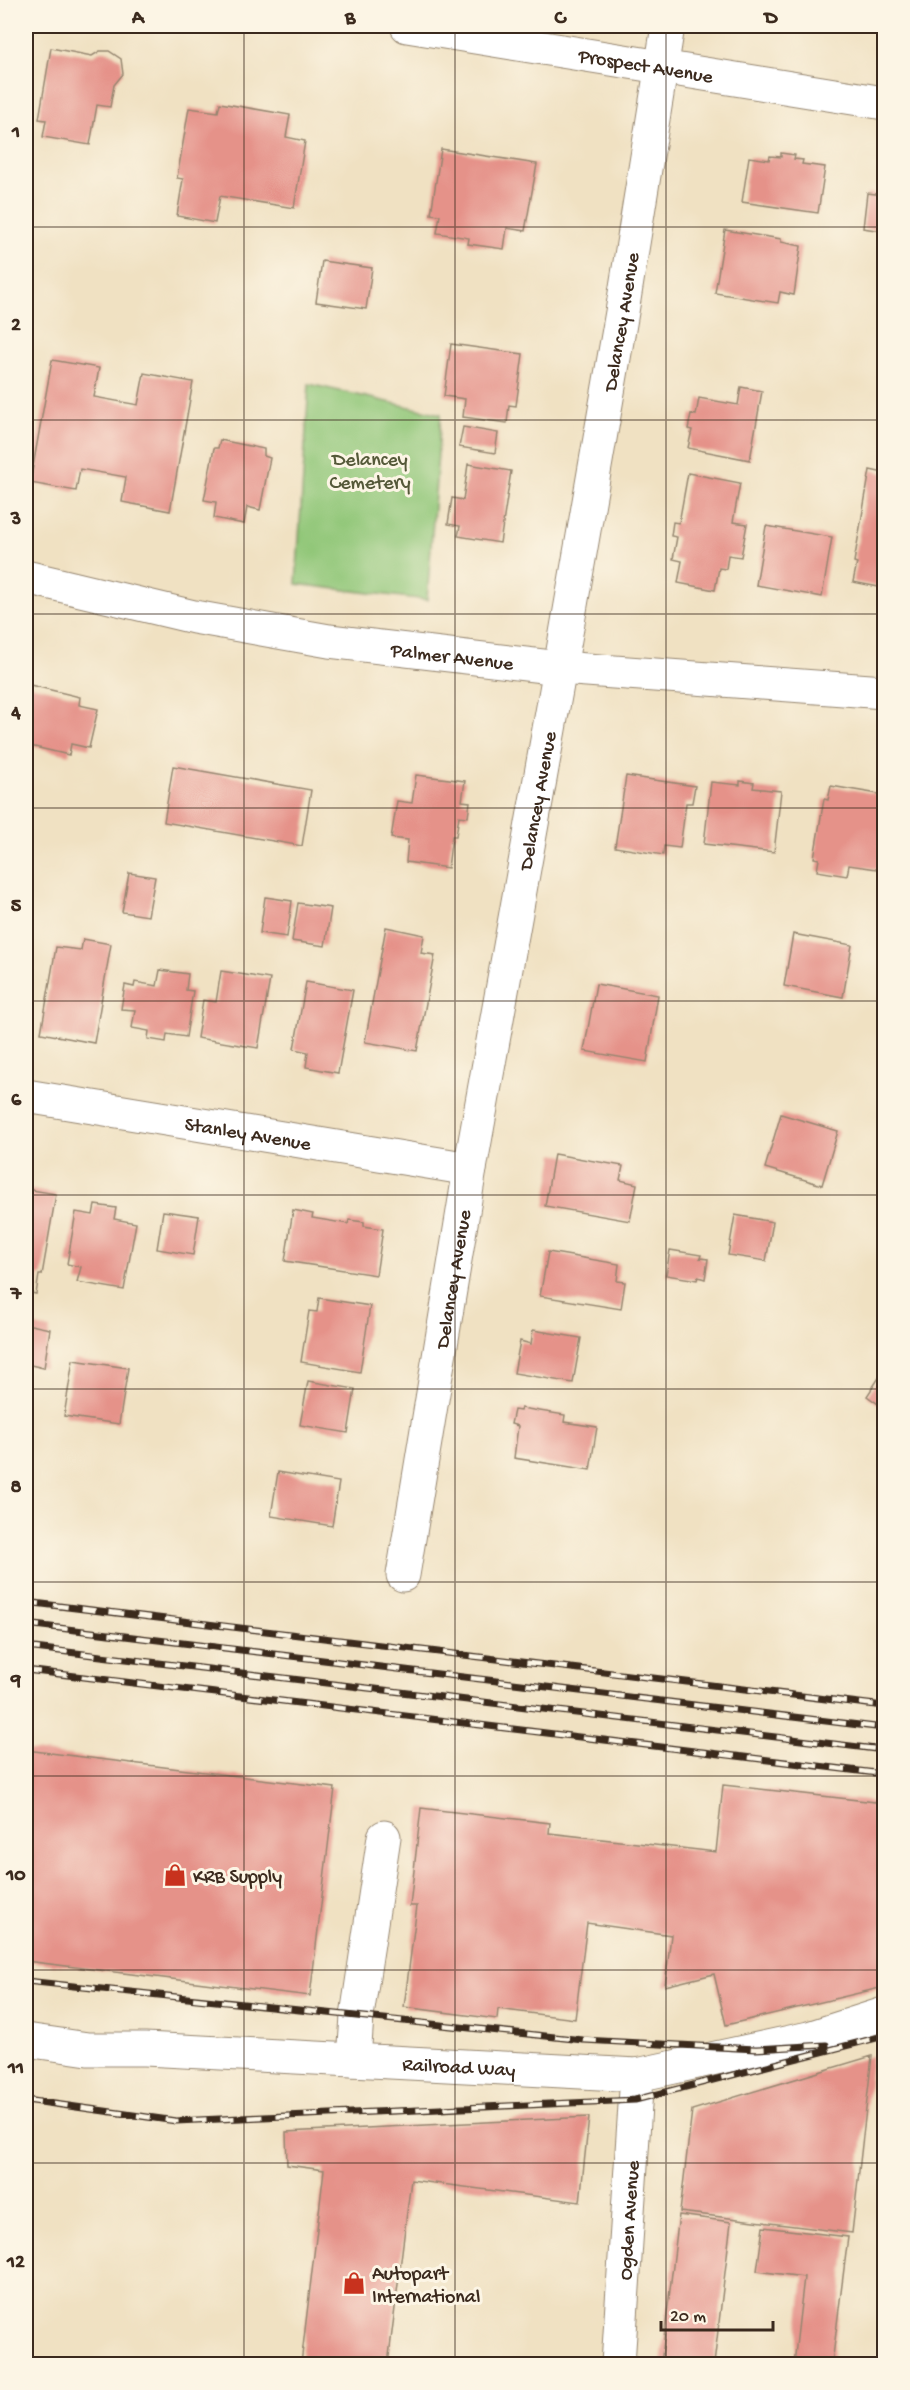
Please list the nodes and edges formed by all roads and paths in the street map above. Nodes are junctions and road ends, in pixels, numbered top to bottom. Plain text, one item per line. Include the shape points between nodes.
1 (406, 26) edge
2 (668, 26) edge
3 (661, 67) junction
4 (885, 104) edge
5 (26, 577) edge
6 (560, 668) junction
7 (885, 692) edge
8 (26, 1096) edge
9 (470, 1170) junction
10 (403, 1575) dead end
11 (384, 1837) dead end
12 (885, 2014) edge
13 (26, 2040) edge
14 (354, 2060) junction
15 (637, 2075) junction
16 (618, 2364) edge

1 - 3 street, Prospect Avenue
2 - 3 street, Delancey Avenue
3 - 4 street, Prospect Avenue
3 - 6 street, Delancey Avenue
5 - 6 street, Palmer Avenue via 194,617 329,641
6 - 7 street, Palmer Avenue
6 - 9 street, Delancey Avenue
8 - 9 street, Stanley Avenue
9 - 10 street, Delancey Avenue
11 - 14 street
12 - 15 street, Railroad Way via 809,2038
13 - 14 street, Railroad Way via 88,2049
14 - 15 street, Railroad Way
15 - 16 street, Ogden Avenue

